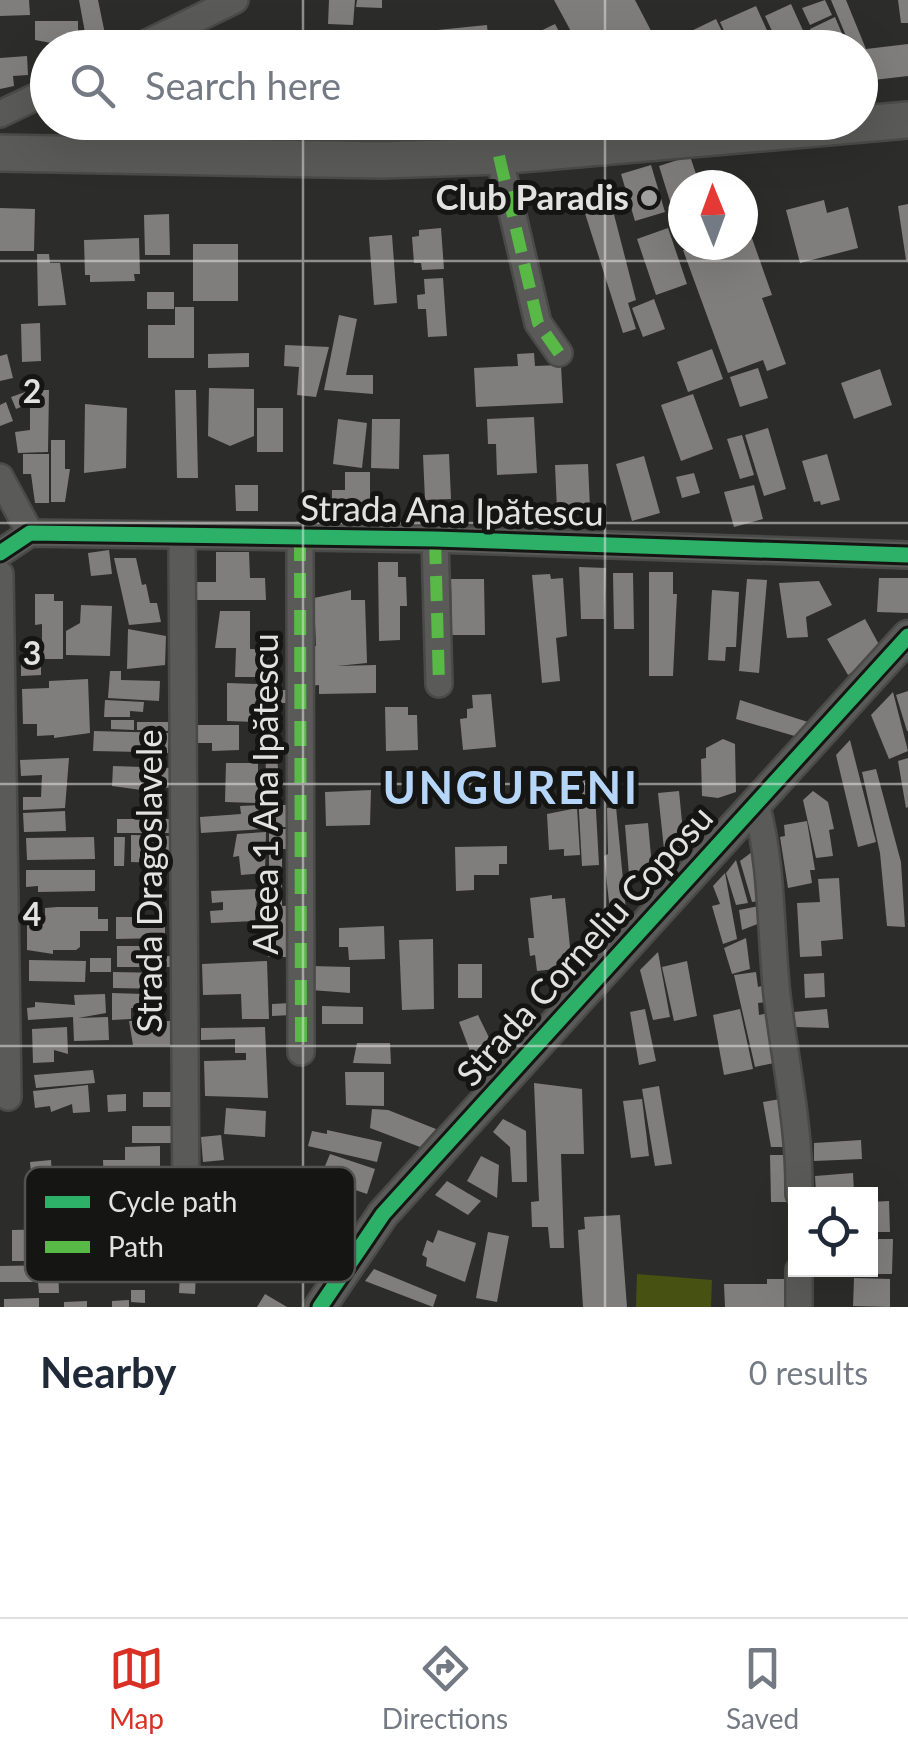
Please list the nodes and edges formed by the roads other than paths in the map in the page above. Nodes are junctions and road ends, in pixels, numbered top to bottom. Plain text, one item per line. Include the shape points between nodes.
1 (235, 0) edge
2 (174, 30) edge
3 (30, 100) edge
4 (0, 114) edge
5 (908, 120) edge
6 (878, 123) edge
7 (681, 140) edge
8 (0, 153) edge
9 (499, 156) junction
10 (559, 353) dead end
11 (0, 477) edge
12 (30, 533) junction
13 (182, 536) junction
14 (300, 536) junction
15 (435, 539) junction
16 (0, 554) edge
17 (908, 554) edge
18 (0, 574) edge
19 (908, 636) edge
20 (439, 684) dead end
21 (756, 804) junction
22 (301, 1052) dead end
23 (8, 1097) dead end
24 (186, 1167) edge
25 (799, 1187) edge
26 (355, 1255) edge
27 (799, 1277) edge
28 (337, 1282) edge
29 (320, 1307) edge
30 (799, 1307) edge

1 - 2 street
3 - 4 street
5 - 6 main road
7 - 9 main road
8 - 9 main road
9 - 10 street via 538,323
11 - 12 street
12 - 13 street, Strada Ana Ipătescu
12 - 16 street
13 - 14 street, Strada Ana Ipătescu
13 - 24 street, Strada Dragoslavele
14 - 15 street, Strada Ana Ipătescu
14 - 22 street, Aleea 1 Ana Ipătescu
15 - 17 street, Strada Ana Ipătescu
15 - 20 street
18 - 23 street
19 - 21 street, Strada Corneliu Coposu
21 - 25 street via 771,875
21 - 26 street, Strada Corneliu Coposu via 383,1214
27 - 30 street
28 - 29 street, Strada Corneliu Coposu

